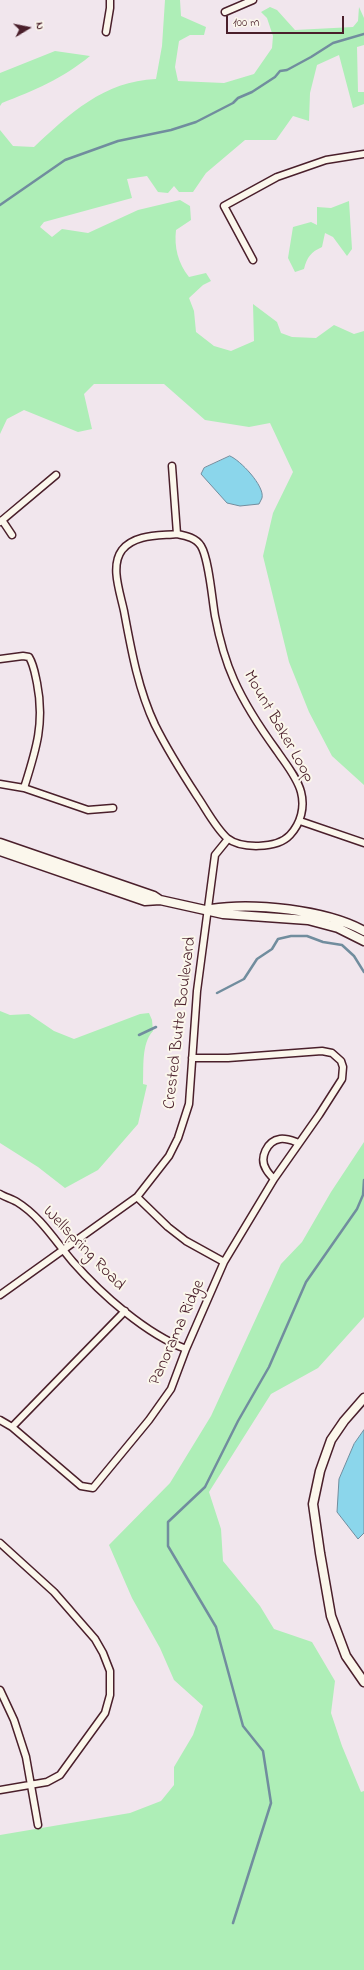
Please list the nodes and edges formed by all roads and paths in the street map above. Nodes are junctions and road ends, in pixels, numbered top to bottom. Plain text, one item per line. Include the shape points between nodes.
1 (110, 0) edge
2 (253, 0) edge
3 (225, 12) dead end
4 (106, 32) dead end
5 (364, 154) edge
6 (253, 260) dead end
7 (172, 466) dead end
8 (56, 475) dead end
9 (1, 521) edge
10 (177, 534) junction
11 (12, 535) dead end
12 (0, 659) edge
13 (0, 784) edge
14 (24, 788) junction
15 (113, 808) dead end
16 (300, 821) junction
17 (228, 839) junction
18 (0, 843) edge
19 (364, 843) edge
20 (0, 851) edge
21 (160, 900) junction
22 (208, 910) junction
23 (364, 931) edge
24 (364, 940) edge
25 (192, 1058) junction
26 (299, 1143) junction
27 (274, 1179) junction
28 (0, 1194) edge
29 (136, 1197) junction
30 (63, 1249) junction
31 (224, 1262) junction
32 (0, 1295) edge
33 (125, 1311) junction
34 (186, 1349) junction
35 (364, 1398) edge
36 (0, 1420) edge
37 (12, 1427) junction
38 (0, 1543) edge
39 (364, 1682) edge
40 (0, 1690) edge
41 (31, 1785) junction
42 (0, 1790) edge
43 (38, 1825) dead end

1 - 4 street
2 - 3 street
5 - 6 street via 326,160 277,177 224,206
7 - 10 street
8 - 9 street
9 - 11 street
10 - 16 street, Mount Baker Loop via 195,540 205,553 215,619 223,651 234,681 297,782 303,804
10 - 17 street, Mount Baker Loop via 145,537 132,541 123,549 116,561 120,593 142,691 155,724 183,774
12 - 14 street via 29,657 33,664 40,701 41,720
13 - 14 street
14 - 15 street via 88,810
16 - 17 street via 289,836 266,846 249,845
16 - 19 street
17 - 22 street via 215,855
18 - 21 street
20 - 21 street via 145,901
21 - 22 street
22 - 23 street via 237,907 296,911 325,915
22 - 24 street via 223,914 322,923
22 - 25 street, Crested Butte Boulevard via 197,991
25 - 26 street, Panorama Ridge via 322,1051 332,1053 343,1067 342,1079
25 - 29 street, Crested Butte Boulevard via 189,1104 178,1138 160,1169
26 - 27 street, Panorama Ridge
26 - 27 street via 279,1139 266,1150 263,1159 265,1169
27 - 31 street, Panorama Ridge
28 - 30 street, Wellspring Road via 17,1202 32,1215
29 - 30 street, Crested Butte Boulevard
29 - 31 street via 186,1241
30 - 32 street, Crested Butte Boulevard
30 - 33 street, Wellspring Road via 93,1284
31 - 34 street, Panorama Ridge
33 - 34 street, Wellspring Road via 160,1336
33 - 37 street
34 - 37 street, Panorama Ridge via 171,1389 93,1488 81,1486
35 - 39 street via 331,1440 320,1471 314,1504 331,1616 346,1656
36 - 37 street
38 - 41 street via 54,1592 95,1638 110,1671 110,1695 105,1713 60,1775 47,1782
40 - 41 street via 14,1720 26,1757
41 - 42 street
41 - 43 street

